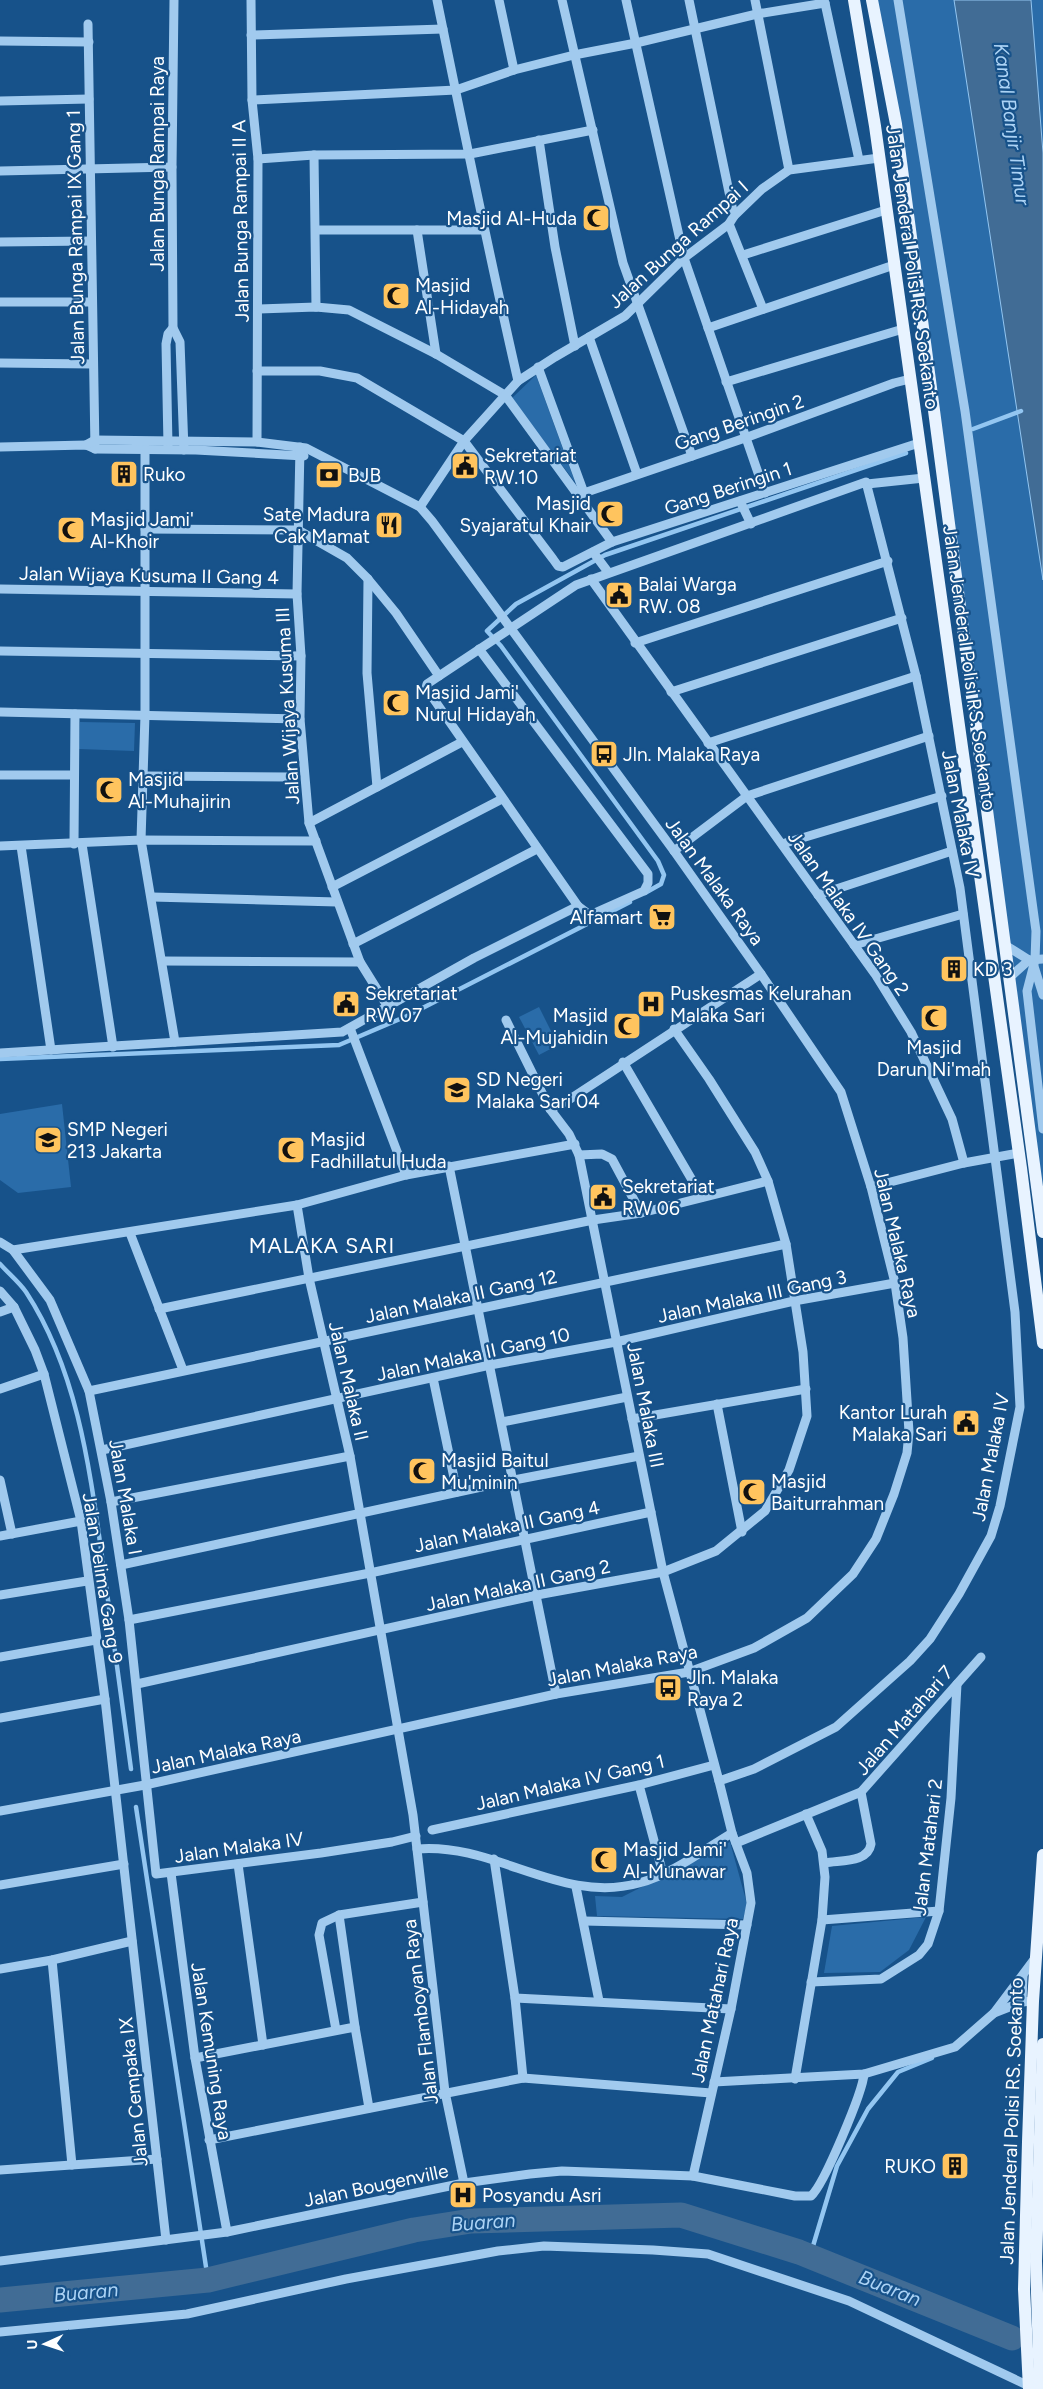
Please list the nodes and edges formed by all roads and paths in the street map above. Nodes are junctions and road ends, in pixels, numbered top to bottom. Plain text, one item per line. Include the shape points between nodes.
1 (174, 0) edge
2 (251, 0) edge
3 (437, 0) edge
4 (499, 0) edge
5 (562, 0) edge
6 (626, 0) edge
7 (690, 0) edge
8 (755, 0) edge
9 (854, 0) edge
10 (872, 0) edge
11 (898, 0) edge
12 (823, 2) edge
13 (756, 14) junction
14 (88, 24) dead end
15 (696, 28) junction
16 (443, 30) junction
17 (250, 35) junction
18 (0, 41) edge
19 (89, 42) junction
20 (636, 43) junction
21 (574, 55) junction
22 (514, 70) junction
23 (456, 90) junction
24 (90, 99) junction
25 (252, 100) junction
26 (0, 101) edge
27 (593, 130) junction
28 (539, 140) junction
29 (470, 154) junction
30 (900, 154) junction
31 (314, 156) junction
32 (879, 158) junction
33 (258, 159) junction
34 (859, 160) junction
35 (172, 167) junction
36 (90, 168) junction
37 (789, 170) junction
38 (0, 172) edge
39 (886, 210) junction
40 (732, 220) junction
41 (316, 230) junction
42 (417, 230) junction
43 (483, 230) junction
44 (92, 241) junction
45 (0, 242) edge
46 (743, 254) junction
47 (684, 258) junction
48 (894, 265) junction
49 (0, 302) edge
50 (92, 302) junction
51 (316, 306) junction
52 (637, 307) junction
53 (259, 309) junction
54 (763, 309) junction
55 (173, 328) junction
56 (708, 328) junction
57 (903, 329) junction
58 (588, 337) junction
59 (575, 346) junction
60 (436, 354) junction
61 (0, 363) edge
62 (93, 364) junction
63 (538, 367) junction
64 (257, 370) junction
65 (910, 379) junction
66 (518, 381) junction
67 (726, 382) junction
68 (505, 395) junction
69 (745, 438) junction
70 (168, 440) junction
71 (184, 440) junction
72 (464, 441) junction
73 (257, 442) junction
74 (919, 443) junction
75 (95, 444) junction
76 (0, 447) edge
77 (145, 450) junction
78 (168, 450) junction
79 (184, 450) junction
80 (299, 452) junction
81 (692, 456) junction
82 (637, 474) junction
83 (924, 478) junction
84 (867, 484) junction
85 (765, 493) junction
86 (581, 494) junction
87 (741, 503) junction
88 (420, 507) junction
89 (750, 523) junction
90 (145, 528) junction
91 (298, 530) junction
92 (612, 542) junction
93 (594, 554) junction
94 (888, 561) junction
95 (606, 569) junction
96 (368, 579) junction
97 (591, 579) junction
98 (0, 589) edge
99 (146, 591) junction
100 (297, 594) junction
101 (902, 618) junction
102 (506, 621) junction
103 (635, 643) junction
104 (479, 649) junction
105 (0, 651) edge
106 (145, 653) junction
107 (301, 656) junction
108 (438, 676) junction
109 (916, 676) junction
110 (671, 692) junction
111 (0, 712) edge
112 (75, 714) junction
113 (145, 716) junction
114 (300, 719) junction
115 (929, 736) junction
116 (462, 742) junction
117 (708, 743) junction
118 (0, 775) edge
119 (74, 775) junction
120 (143, 776) junction
121 (288, 777) tunnel mouth
122 (377, 787) junction
123 (747, 796) junction
124 (942, 796) junction
125 (502, 799) junction
126 (309, 824) junction
127 (141, 840) junction
128 (316, 842) junction
129 (78, 844) junction
130 (782, 844) junction
131 (0, 846) edge
132 (21, 846) junction
133 (537, 849) junction
134 (674, 851) junction
135 (952, 851) junction
136 (332, 887) junction
137 (818, 895) junction
138 (152, 897) junction
139 (337, 902) junction
140 (578, 906) junction
141 (963, 914) junction
142 (353, 944) junction
143 (854, 945) junction
144 (1005, 945) junction
145 (162, 960) junction
146 (1035, 961) edge
147 (360, 962) junction
148 (761, 974) junction
149 (1009, 978) junction
150 (1043, 995) edge
151 (388, 1007) junction
152 (506, 1020) dead end
153 (674, 1029) junction
154 (351, 1030) junction
155 (175, 1042) junction
156 (113, 1047) junction
157 (51, 1050) junction
158 (0, 1053) edge
159 (623, 1062) junction
160 (550, 1108) junction
161 (1043, 1129) edge
162 (575, 1144) junction
163 (1018, 1153) junction
164 (579, 1155) junction
165 (996, 1157) junction
166 (964, 1163) junction
167 (449, 1166) junction
168 (406, 1175) junction
169 (768, 1181) junction
170 (871, 1187) junction
171 (702, 1197) junction
172 (297, 1206) junction
173 (640, 1213) junction
174 (593, 1220) junction
175 (1043, 1232) edge
176 (130, 1233) junction
177 (0, 1242) edge
178 (786, 1244) junction
179 (465, 1245) junction
180 (13, 1250) junction
181 (309, 1278) junction
182 (606, 1283) junction
183 (895, 1283) junction
184 (0, 1291) edge
185 (794, 1301) junction
186 (14, 1307) junction
187 (479, 1308) junction
188 (160, 1309) junction
189 (0, 1312) edge
190 (322, 1341) junction
191 (616, 1342) junction
192 (1043, 1343) edge
193 (490, 1365) junction
194 (183, 1370) junction
195 (44, 1374) junction
196 (433, 1378) junction
197 (0, 1389) edge
198 (806, 1390) junction
199 (89, 1391) junction
200 (627, 1398) junction
201 (336, 1399) junction
202 (717, 1404) junction
203 (632, 1419) junction
204 (502, 1422) junction
205 (102, 1450) junction
206 (350, 1456) junction
207 (639, 1456) junction
208 (0, 1480) edge
209 (514, 1480) junction
210 (457, 1492) junction
211 (111, 1502) junction
212 (651, 1512) junction
213 (361, 1514) junction
214 (81, 1521) junction
215 (742, 1532) junction
216 (12, 1534) junction
217 (0, 1536) edge
218 (526, 1538) junction
219 (121, 1565) junction
220 (663, 1572) junction
221 (370, 1573) junction
222 (87, 1581) junction
223 (0, 1595) edge
224 (538, 1595) junction
225 (129, 1620) junction
226 (380, 1631) junction
227 (96, 1640) junction
228 (0, 1657) edge
229 (981, 1657) dead end
230 (689, 1672) junction
231 (137, 1684) junction
232 (957, 1684) junction
233 (556, 1694) junction
234 (105, 1699) junction
235 (0, 1718) edge
236 (398, 1730) junction
237 (714, 1765) junction
238 (719, 1781) junction
239 (145, 1785) junction
240 (639, 1785) junction
241 (116, 1789) junction
242 (862, 1792) junction
243 (0, 1811) edge
244 (806, 1814) junction
245 (432, 1830) dead end
246 (732, 1833) junction
247 (416, 1836) junction
248 (736, 1843) junction
249 (417, 1849) junction
250 (1043, 1856) edge
251 (494, 1859) junction
252 (824, 1863) junction
253 (124, 1864) junction
254 (238, 1864) junction
255 (171, 1873) junction
256 (663, 1874) junction
257 (0, 1885) edge
258 (576, 1887) junction
259 (423, 1902) junction
260 (939, 1911) junction
261 (340, 1915) junction
262 (822, 1920) junction
263 (584, 1921) junction
264 (747, 1925) junction
265 (132, 1941) junction
266 (1037, 1956) junction
267 (52, 1960) junction
268 (0, 1969) edge
269 (1023, 1975) junction
270 (812, 1982) junction
271 (515, 1998) junction
272 (599, 2001) junction
273 (1027, 2002) junction
274 (731, 2009) junction
275 (994, 2013) junction
276 (355, 2027) junction
277 (336, 2030) junction
278 (263, 2045) junction
279 (1037, 2046) edge
280 (195, 2058) junction
281 (864, 2074) junction
282 (523, 2078) junction
283 (795, 2079) junction
284 (714, 2082) junction
285 (445, 2092) junction
286 (711, 2093) junction
287 (369, 2108) junction
288 (209, 2140) junction
289 (157, 2159) junction
290 (72, 2165) junction
291 (0, 2170) edge
292 (693, 2176) junction
293 (464, 2183) junction
294 (227, 2232) junction
295 (166, 2240) junction
296 (0, 2261) edge
297 (0, 2332) edge
298 (1033, 2373) junction
299 (1033, 2388) edge

1 - 35 street, Jalan Bunga Rampai Raya
2 - 17 street, Jalan Bunga Rampai II A
3 - 16 street
4 - 22 street
5 - 21 street
6 - 20 street
7 - 15 street
8 - 13 street
9 - 32 main road, Jalan Jenderal Polisi RS. Soekanto
10 - 30 main road, Jalan Jenderal Polisi RS. Soekanto
11 - 146 street via 972,458 1036,931
12 - 13 street
12 - 34 street
13 - 15 street
13 - 37 street
14 - 19 street, Jalan Bunga Rampai IX Gang 1
15 - 20 street
15 - 40 street
16 - 17 street
16 - 23 street
17 - 25 street, Jalan Bunga Rampai II A
18 - 19 street
19 - 24 street, Jalan Bunga Rampai IX Gang 1
20 - 21 street
20 - 47 street
21 - 22 street
21 - 27 street
22 - 23 street
23 - 25 street
23 - 29 street
24 - 26 street
24 - 36 street, Jalan Bunga Rampai IX Gang 1
25 - 33 street, Jalan Bunga Rampai II A
27 - 28 street
27 - 52 street via 623,263
28 - 29 street
28 - 59 street via 555,247
29 - 31 street
29 - 43 street
30 - 32 main road
30 - 144 main road, Jalan Jenderal Polisi RS. Soekanto
31 - 33 street
31 - 41 street
32 - 34 street, Jalan Bunga Rampai I
32 - 39 main road, Jalan Jenderal Polisi RS. Soekanto
33 - 53 street, Jalan Bunga Rampai II A
34 - 37 street, Jalan Bunga Rampai I
35 - 36 street
35 - 55 street, Jalan Bunga Rampai Raya
36 - 38 street
36 - 44 street, Jalan Bunga Rampai IX Gang 1
37 - 40 street, Jalan Bunga Rampai I via 762,189
39 - 46 street
39 - 48 main road, Jalan Jenderal Polisi RS. Soekanto
40 - 46 street
40 - 47 street, Jalan Bunga Rampai I
41 - 42 street
41 - 51 street
42 - 43 street
42 - 60 street
43 - 66 street
44 - 45 street
44 - 50 street, Jalan Bunga Rampai IX Gang 1
46 - 54 street
47 - 52 street, Jalan Bunga Rampai I
47 - 56 street
48 - 54 street
48 - 57 main road, Jalan Jenderal Polisi RS. Soekanto
49 - 50 street
50 - 62 street, Jalan Bunga Rampai IX Gang 1
51 - 53 street
51 - 60 street via 349,310
52 - 58 street, Jalan Bunga Rampai I
52 - 81 street
53 - 64 street, Jalan Bunga Rampai II A
54 - 56 street
55 - 70 street, Jalan Bunga Rampai Raya via 166,344
55 - 71 street, Jalan Bunga Rampai Raya via 180,342
56 - 67 street
57 - 65 main road, Jalan Jenderal Polisi RS. Soekanto
57 - 67 street
58 - 59 street, Jalan Bunga Rampai I
58 - 82 street
59 - 63 street, Jalan Bunga Rampai I
60 - 68 street
61 - 62 street
62 - 75 street, Jalan Bunga Rampai IX Gang 1
63 - 66 street, Jalan Bunga Rampai I
63 - 86 street
64 - 72 street via 320,371 357,378
64 - 73 street, Jalan Bunga Rampai II A
65 - 69 street, Gang Beringin 2 via 894,382
65 - 74 main road, Jalan Jenderal Polisi RS. Soekanto
66 - 68 street, Jalan Bunga Rampai I
67 - 69 street
68 - 72 street, Jalan Bunga Rampai I
68 - 86 street
69 - 81 street, Gang Beringin 2
69 - 85 street
70 - 71 street, Jalan Malaka Raya
70 - 75 street, Jalan Malaka Raya
70 - 78 street, Jalan Bunga Rampai Raya
71 - 73 street, Jalan Malaka Raya
71 - 79 street, Jalan Bunga Rampai Raya
72 - 88 street, Jalan Bunga Rampai I
72 - 93 street, Gang Beringin 1 via 558,566 563,567
73 - 80 street, Jalan Malaka Raya
74 - 83 main road, Jalan Jenderal Polisi RS. Soekanto
74 - 85 street, Gang Beringin 1
75 - 76 street
75 - 77 street, Jalan Malaka Raya
77 - 78 street, Jalan Malaka Raya
77 - 90 street
78 - 79 street, Jalan Malaka Raya
79 - 80 street, Jalan Malaka Raya
80 - 88 street, Jalan Malaka Raya via 313,453
80 - 91 street, Jalan Wijaya Kusuma III
81 - 82 street, Gang Beringin 2
82 - 86 street, Gang Beringin 2
83 - 84 street
83 - 163 main road, Jalan Jenderal Polisi RS. Soekanto
84 - 89 street via 861,482
84 - 94 street, Jalan Malaka IV
85 - 87 street, Gang Beringin 1
86 - 92 street
87 - 89 street
87 - 92 street, Gang Beringin 1
88 - 102 street, Jalan Malaka Raya
89 - 95 street
90 - 91 street
90 - 99 street
91 - 96 street via 347,558
91 - 100 street, Jalan Wijaya Kusuma III
92 - 93 street, Gang Beringin 1
93 - 95 street
94 - 101 street, Jalan Malaka IV
94 - 103 street
95 - 97 street
96 - 108 street via 396,612
96 - 122 street via 367,673
97 - 102 street
97 - 103 street, Jalan Malaka IV Gang 2
98 - 99 street, Jalan Wijaya Kusuma II Gang 4
99 - 100 street, Jalan Wijaya Kusuma II Gang 4
99 - 106 street
100 - 107 street, Jalan Wijaya Kusuma III
101 - 109 street, Jalan Malaka IV
101 - 110 street
102 - 104 street via 498,636
102 - 134 street, Jalan Malaka Raya
103 - 110 street, Jalan Malaka IV Gang 2
104 - 108 street
104 - 140 street via 648,874 644,891 590,915
105 - 106 street
106 - 107 street
106 - 113 street
107 - 114 street, Jalan Wijaya Kusuma III
108 - 116 street via 426,684 426,688
109 - 115 street, Jalan Malaka IV
109 - 117 street
110 - 117 street, Jalan Malaka IV Gang 2
111 - 112 street
112 - 113 street
112 - 119 street
113 - 114 street
113 - 120 street
114 - 126 street, Jalan Wijaya Kusuma III
115 - 123 street
115 - 124 street, Jalan Malaka IV
116 - 122 street
116 - 125 street
117 - 123 street, Jalan Malaka IV Gang 2
118 - 119 street
119 - 129 street
120 - 121 street
120 - 127 street
122 - 126 street
123 - 130 street, Jalan Malaka IV Gang 2
123 - 134 street
124 - 130 street
124 - 135 street, Jalan Malaka IV
125 - 133 street
125 - 136 street
126 - 128 street, Jalan Wijaya Kusuma III
127 - 128 street
127 - 129 street
127 - 138 street
128 - 136 street, Jalan Wijaya Kusuma III
129 - 132 street
129 - 156 street
130 - 137 street, Jalan Malaka IV Gang 2
131 - 132 street
132 - 157 street
133 - 140 street
133 - 142 street
134 - 148 street, Jalan Malaka Raya
135 - 137 street
135 - 141 street, Jalan Malaka IV
136 - 139 street, Jalan Wijaya Kusuma III
137 - 143 street, Jalan Malaka IV Gang 2
138 - 139 street
138 - 145 street
139 - 142 street, Jalan Wijaya Kusuma III
140 - 151 street via 474,958
141 - 143 street
141 - 165 street, Jalan Malaka IV
142 - 147 street, Jalan Wijaya Kusuma III
143 - 166 street, Jalan Malaka IV Gang 2 via 911,1032 952,1119
144 - 146 street
144 - 149 main road, Jalan Jenderal Polisi RS. Soekanto
145 - 147 street
145 - 155 street
146 - 149 street
146 - 150 street
146 - 161 street via 1027,991
147 - 151 street, Jalan Wijaya Kusuma III
148 - 153 street
148 - 170 street, Jalan Malaka Raya via 840,1092
149 - 175 main road, Jalan Jenderal Polisi RS. Soekanto
151 - 154 street
152 - 160 street, Jalan Malaka III
153 - 159 street
153 - 169 street, Jalan Malaka II Gang 2 via 741,1127
154 - 155 street
154 - 168 street
155 - 156 street
156 - 157 street
157 - 158 street
159 - 160 street via 566,1101
159 - 171 street
160 - 162 street, Jalan Malaka III
162 - 164 street, Jalan Malaka III
162 - 167 street
163 - 165 street
163 - 192 main road, Jalan Jenderal Polisi RS. Soekanto
164 - 173 street via 602,1154 612,1159
164 - 174 street, Jalan Malaka III
165 - 166 street
165 - 238 street, Jalan Malaka IV via 1015,1312 1020,1401 1006,1482 991,1536 930,1639 867,1701 819,1737 754,1769
166 - 170 street
167 - 168 street
167 - 179 street
168 - 172 street
169 - 171 street
169 - 178 street, Jalan Malaka II Gang 2
170 - 183 street, Jalan Malaka Raya
171 - 173 street
172 - 176 street
172 - 181 street, Jalan Malaka II
173 - 174 street
174 - 179 street
174 - 182 street, Jalan Malaka III
176 - 180 street
176 - 188 street
177 - 180 street, Jalan Malaka I
178 - 182 street, Jalan Malaka II Gang 12
178 - 185 street, Jalan Malaka II Gang 2
179 - 181 street
179 - 187 street
180 - 199 street, Jalan Malaka I via 50,1300
181 - 188 street
181 - 190 street, Jalan Malaka II
182 - 187 street, Jalan Malaka II Gang 12
182 - 191 street, Jalan Malaka III
183 - 185 street, Jalan Malaka III Gang 3
183 - 230 street, Jalan Malaka Raya via 909,1432 907,1453 876,1539 853,1574 807,1618 754,1648
184 - 186 street, Jalan Delima Gang 9
185 - 191 street, Jalan Malaka III Gang 3
185 - 198 street, Jalan Malaka II Gang 2
186 - 189 street
186 - 195 street, Jalan Delima Gang 9
187 - 190 street, Jalan Malaka II Gang 12
187 - 193 street
188 - 194 street
190 - 194 street, Jalan Malaka II Gang 12
190 - 201 street, Jalan Malaka II
191 - 193 street, Jalan Malaka II Gang 10
191 - 200 street, Jalan Malaka III
193 - 196 street, Jalan Malaka II Gang 10
193 - 204 street
194 - 199 street, Jalan Malaka II Gang 12
195 - 197 street
195 - 214 street, Jalan Delima Gang 9
196 - 201 street, Jalan Malaka II Gang 10
196 - 210 street
198 - 202 street
198 - 215 street, Jalan Malaka II Gang 2 via 807,1416 789,1470 765,1511
199 - 205 street, Jalan Malaka I
200 - 203 street, Jalan Malaka III
200 - 204 street
201 - 205 street, Jalan Malaka II Gang 10
201 - 206 street, Jalan Malaka II
202 - 203 street
202 - 215 street
203 - 207 street, Jalan Malaka III
204 - 209 street
205 - 211 street, Jalan Malaka I
206 - 211 street
206 - 213 street, Jalan Malaka II
207 - 209 street
207 - 212 street, Jalan Malaka III
208 - 216 street
209 - 210 street
209 - 218 street
210 - 213 street
211 - 219 street, Jalan Malaka I
212 - 218 street, Jalan Malaka II Gang 4
212 - 220 street, Jalan Malaka III
213 - 219 street
213 - 221 street, Jalan Malaka II
214 - 216 street
214 - 222 street, Jalan Delima Gang 9
215 - 220 street, Jalan Malaka II Gang 2 via 716,1551
216 - 217 street
218 - 221 street, Jalan Malaka II Gang 4
218 - 224 street
219 - 225 street, Jalan Malaka I
220 - 224 street, Jalan Malaka II Gang 2
220 - 230 street, Jalan Malaka III
221 - 225 street, Jalan Malaka II Gang 4
221 - 226 street, Jalan Malaka II
222 - 223 street
222 - 227 street, Jalan Delima Gang 9
224 - 226 street, Jalan Malaka II Gang 2
224 - 233 street
225 - 231 street, Jalan Malaka I
226 - 231 street, Jalan Malaka II Gang 2
226 - 236 street, Jalan Malaka II
227 - 228 street
227 - 234 street, Jalan Delima Gang 9
229 - 232 street, Jalan Matahari 7
230 - 233 street, Jalan Malaka Raya
230 - 237 street
231 - 239 street, Jalan Malaka I
232 - 242 street, Jalan Matahari 7
232 - 260 street, Jalan Matahari 2
233 - 236 street, Jalan Malaka Raya
234 - 235 street
234 - 241 street, Jalan Delima Gang 9
236 - 239 street, Jalan Malaka Raya
236 - 247 street
237 - 238 street
237 - 240 street, Jalan Malaka IV Gang 1
238 - 246 street
239 - 241 street, Jalan Malaka Raya
239 - 255 street, Jalan Malaka IV via 155,1873
240 - 245 street, Jalan Malaka IV Gang 1
240 - 256 street
241 - 243 street, Jalan Malaka Raya
241 - 253 street, Jalan Delima Gang 9
242 - 244 street, Jalan Matahari 7
242 - 252 street via 872,1844 870,1852 865,1857
244 - 248 street, Jalan Matahari 7
244 - 252 street
246 - 248 street, Jalan Matahari Raya
246 - 256 street
247 - 249 street, Jalan Flamboyan Raya
247 - 254 street, Jalan Malaka IV
248 - 264 street, Jalan Matahari Raya via 750,1890
249 - 251 street via 448,1848
249 - 259 street, Jalan Flamboyan Raya
250 - 266 main road, Jalan Jenderal Polisi RS. Soekanto
251 - 258 street
251 - 271 street
252 - 262 street
253 - 257 street
253 - 265 street, Jalan Cempaka IX
254 - 255 street, Jalan Malaka IV
254 - 278 street
255 - 280 street, Jalan Kemuning Raya
256 - 258 street via 618,1888
258 - 263 street
259 - 261 street
259 - 285 street, Jalan Flamboyan Raya
260 - 262 street
260 - 270 street, Jalan Matahari 2 via 924,1950 886,1976 875,1980
261 - 276 street
261 - 277 street via 322,1923 319,1935
262 - 270 street
263 - 264 street
263 - 272 street
264 - 274 street, Jalan Matahari Raya
265 - 267 street
265 - 289 street, Jalan Cempaka IX
266 - 269 street
266 - 273 main road, Jalan Jenderal Polisi RS. Soekanto
267 - 268 street
267 - 290 street
269 - 273 street
269 - 275 street
270 - 283 street
271 - 272 street
271 - 282 street
272 - 274 street
273 - 275 street
273 - 279 main road, Jalan Jenderal Polisi RS. Soekanto
274 - 284 street, Jalan Matahari Raya
275 - 281 street via 955,2047
276 - 277 street
276 - 287 street
277 - 278 street
278 - 280 street
279 - 298 main road, Jalan Jenderal Polisi RS. Soekanto via 1041,2076
279 - 298 main road, Jalan Jenderal Polisi RS. Soekanto via 1024,2289
280 - 288 street, Jalan Kemuning Raya
281 - 283 street
281 - 292 street, Jalan Bougenville via 841,2139 820,2186 811,2196 794,2196
282 - 285 street
282 - 286 street
283 - 284 street
284 - 286 street, Jalan Matahari Raya
285 - 287 street
285 - 293 street, Jalan Flamboyan Raya
286 - 292 street, Jalan Matahari Raya
287 - 288 street
288 - 294 street, Jalan Kemuning Raya
289 - 290 street
289 - 295 street, Jalan Cempaka IX
290 - 291 street
292 - 293 street, Jalan Bougenville via 562,2171
293 - 294 street, Jalan Bougenville
294 - 295 street, Jalan Bougenville
295 - 296 street, Jalan Bougenville
297 - 299 street via 187,2314 346,2279 498,2251 544,2246 653,2250 708,2254 849,2301
298 - 299 main road, Jalan Jenderal Polisi RS. Soekanto

